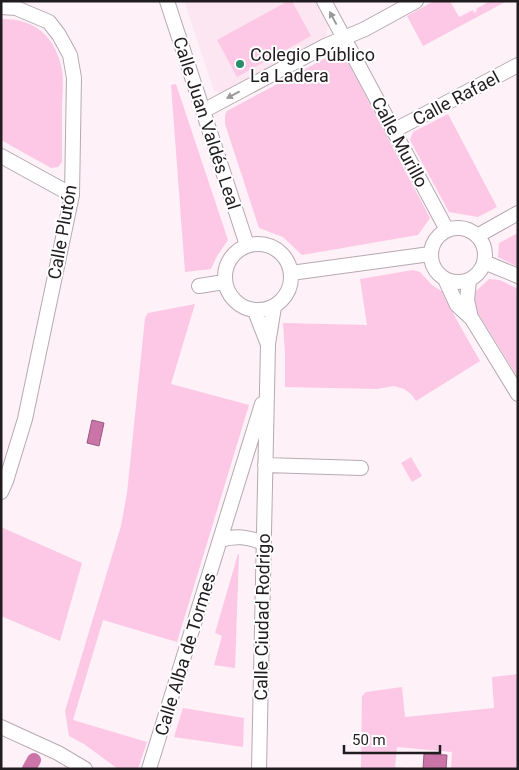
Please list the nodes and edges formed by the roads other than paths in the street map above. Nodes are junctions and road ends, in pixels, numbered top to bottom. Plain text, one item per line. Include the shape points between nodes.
1 (167, 1) edge
2 (324, 1) edge
3 (416, 1) edge
4 (1, 7) edge
5 (344, 38) junction
6 (518, 65) edge
7 (203, 111) junction
8 (394, 131) junction
9 (1, 156) edge
10 (72, 195) junction
11 (518, 214) edge
12 (447, 230) junction
13 (477, 236) junction
14 (247, 245) junction
15 (430, 254) junction
16 (484, 262) junction
17 (291, 273) junction
18 (518, 276) edge
19 (445, 279) junction
20 (469, 280) junction
21 (224, 282) junction
22 (199, 286) dead end
23 (274, 307) junction
24 (255, 310) junction
25 (472, 319) junction
26 (268, 344) junction
27 (267, 392) junction
28 (518, 394) edge
29 (265, 465) junction
30 (361, 468) dead end
31 (1, 492) edge
32 (220, 540) junction
33 (264, 543) junction
34 (1, 727) edge
35 (85, 769) edge
36 (149, 769) edge
37 (259, 769) edge

1 - 7 street, Calle Juan Valdés Leal
5 -> 2 street, Calle Murillo
3 - 5 street
4 - 10 street, Calle Plutón via 16,8 49,22 70,55 74,78
5 -> 7 street
5 - 8 street, Calle Murillo
6 - 8 street, Calle Rafael
7 - 14 street, Calle Juan Valdés Leal
8 - 12 street, Calle Murillo
9 - 10 street
10 - 31 street, Calle Plutón via 25,419
11 - 13 street
12 - 13 street via 468,230
12 - 15 street via 433,244
13 - 16 street via 485,253
14 - 17 street via 262,244 276,249 286,259
14 - 21 street via 234,253 226,266
15 - 17 street
15 - 19 street via 434,269
16 - 18 street
16 - 20 street via 479,273
17 - 23 street via 287,292
19 - 20 street
19 - 25 street via 457,305
20 - 25 street via 467,300
21 - 22 street
21 - 24 street via 230,296 240,306
23 - 24 street
23 - 26 street, Calle Ciudad Rodrigo
24 - 26 street, Calle Ciudad Rodrigo
25 - 28 street
26 - 27 street, Calle Ciudad Rodrigo
27 - 29 street, Calle Ciudad Rodrigo
27 - 32 street, Calle Alba de Tormes
29 - 30 street
29 - 33 street, Calle Ciudad Rodrigo
32 - 33 street via 240,536
32 - 36 street, Calle Alba de Tormes
33 - 37 street, Calle Ciudad Rodrigo
34 - 35 street

